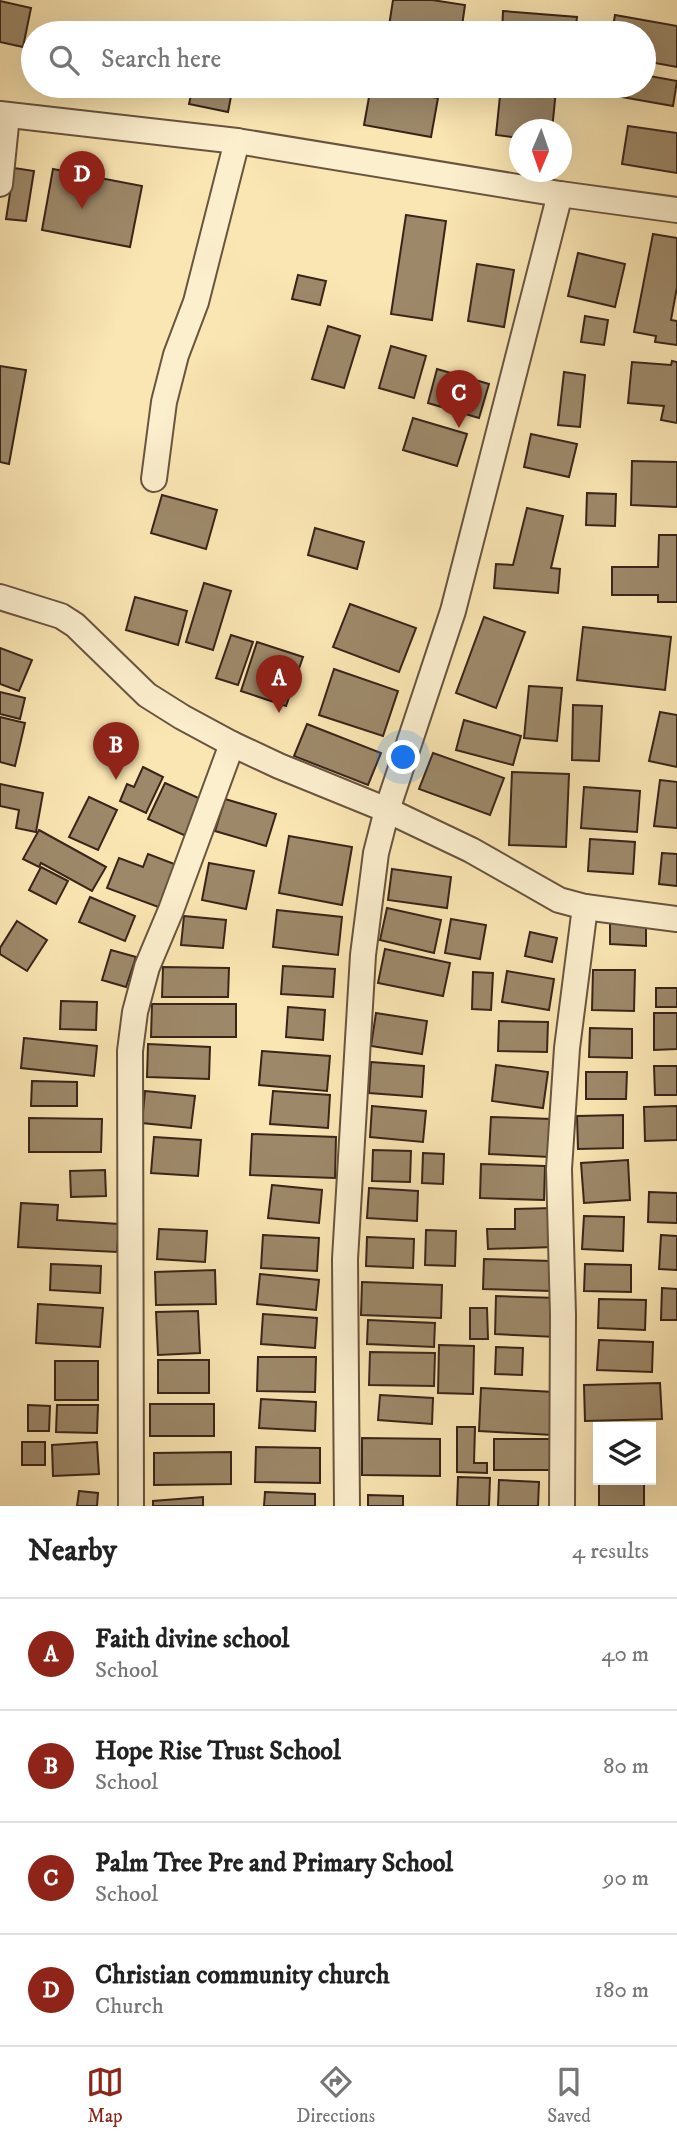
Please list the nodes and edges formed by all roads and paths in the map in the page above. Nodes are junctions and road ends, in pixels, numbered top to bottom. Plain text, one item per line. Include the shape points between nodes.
1 (3, 115) edge
2 (237, 141) junction
3 (0, 184) edge
4 (560, 194) junction
5 (677, 210) edge
6 (153, 479) dead end
7 (0, 597) edge
8 (232, 744) junction
9 (387, 810) junction
10 (585, 907) junction
11 (677, 919) edge
12 (131, 1506) edge
13 (346, 1506) edge
14 (562, 1506) edge

1 - 2 street
1 - 3 street
2 - 4 street
2 - 6 street via 196,302 164,402
4 - 5 street
4 - 9 street via 453,611
7 - 8 street via 61,616 147,695
8 - 9 street
8 - 12 street via 147,967 135,1012 130,1051
9 - 10 street via 471,850 559,900
9 - 13 street via 376,853 360,997 345,1259
10 - 11 street
10 - 14 street via 566,1048 559,1169

